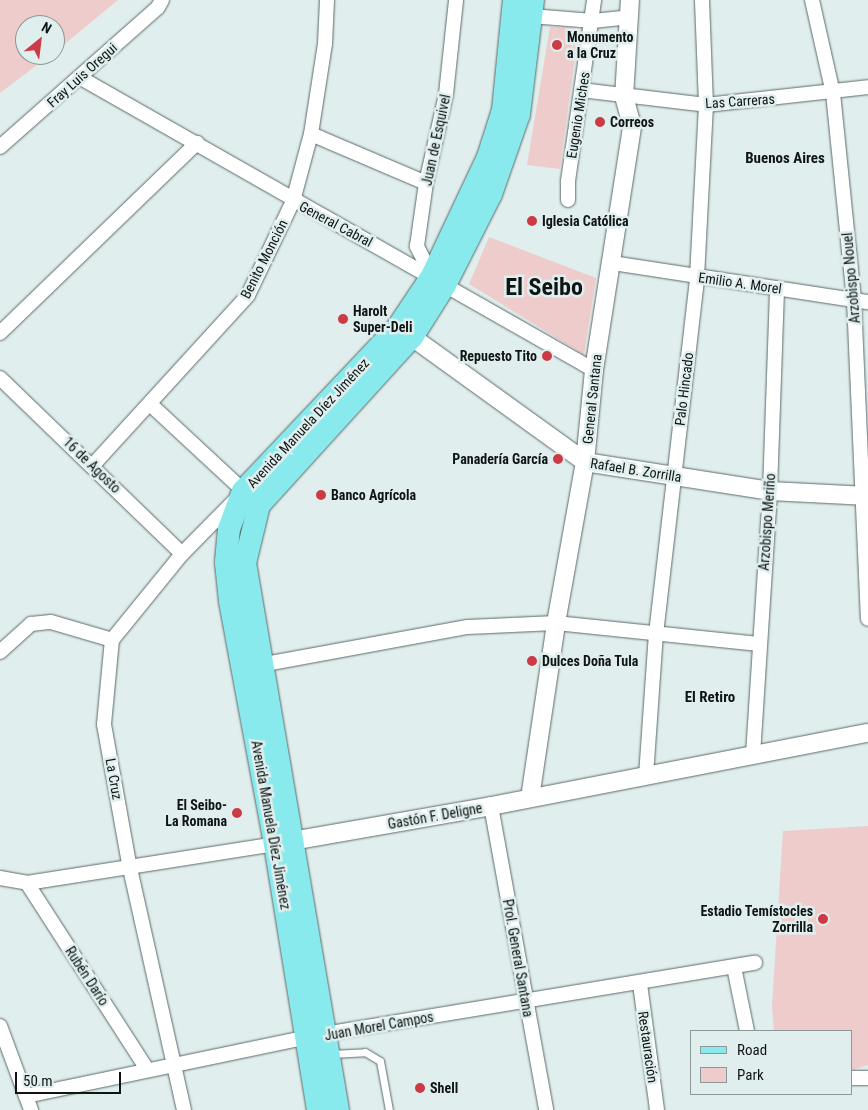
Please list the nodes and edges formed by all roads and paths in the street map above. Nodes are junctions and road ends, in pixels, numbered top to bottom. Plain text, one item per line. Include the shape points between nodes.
1 (162, 0) edge
2 (327, 0) edge
3 (456, 0) edge
4 (594, 0) edge
5 (702, 0) edge
6 (812, 0) edge
7 (519, 4) edge
8 (630, 9) edge
9 (593, 21) junction
10 (79, 77) junction
11 (868, 87) edge
12 (581, 90) junction
13 (833, 93) junction
14 (624, 97) junction
15 (706, 105) junction
16 (311, 134) junction
17 (197, 144) junction
18 (0, 148) edge
19 (426, 183) junction
20 (568, 200) dead end
21 (293, 201) junction
22 (612, 263) junction
23 (697, 277) junction
24 (439, 280) junction
25 (777, 288) junction
26 (861, 301) edge
27 (0, 333) edge
28 (412, 337) junction
29 (594, 370) junction
30 (0, 378) edge
31 (150, 404) junction
32 (585, 462) junction
33 (93, 465) junction
34 (674, 476) junction
35 (770, 492) junction
36 (865, 496) edge
37 (251, 498) junction
38 (182, 554) junction
39 (868, 618) edge
40 (556, 623) junction
41 (656, 634) junction
42 (112, 640) junction
43 (759, 644) junction
44 (0, 652) edge
45 (260, 665) junction
46 (868, 733) edge
47 (753, 756) junction
48 (646, 776) junction
49 (530, 798) junction
50 (491, 806) junction
51 (283, 842) junction
52 (130, 869) junction
53 (0, 878) edge
54 (27, 883) junction
55 (756, 962) dead end
56 (734, 967) junction
57 (640, 984) junction
58 (525, 1001) junction
59 (0, 1026) edge
60 (747, 1030) edge
61 (319, 1042) junction
62 (173, 1063) junction
63 (147, 1069) junction
64 (853, 1078) edge
65 (868, 1078) edge
66 (26, 1096) junction
67 (31, 1110) edge
68 (184, 1110) edge
69 (318, 1110) edge
70 (338, 1110) edge
71 (389, 1110) edge
72 (546, 1110) edge
73 (657, 1110) edge

1 - 10 street, Fray Luis Oregui
2 - 16 street, Benito Monción via 325,44
3 - 19 street, Juan de Esquivel via 446,94
4 - 9 street, Eugenio Miches
5 - 15 street, Palo Hincado
6 - 13 street, Arzobispo Nouel
7 - 9 street
7 - 24 main road, Avenida Manuela Díez Jiménez via 519,114 503,164
8 - 9 street
8 - 14 street, General Santana
9 - 12 street, Eugenio Miches
10 - 17 street, General Cabral
10 - 18 street, Fray Luis Oregui
11 - 13 street, Las Carreras
12 - 14 street, Las Carreras
12 - 20 street, Eugenio Miches
13 - 15 street, Las Carreras
13 - 26 street, Arzobispo Nouel
14 - 15 street, Las Carreras
14 - 22 street, General Santana via 632,126
15 - 23 street, Palo Hincado
16 - 19 street
16 - 21 street, Benito Monción
17 - 21 street, General Cabral
17 - 27 street
19 - 24 street, Juan de Esquivel via 417,246
21 - 24 street, General Cabral
21 - 31 street, Benito Monción via 248,296
22 - 23 street, Emilio A. Morel
22 - 29 street, General Santana
23 - 25 street, Emilio A. Morel
23 - 34 street, Palo Hincado
24 - 28 main road, Avenida Manuela Díez Jiménez
24 - 29 street, General Cabral
24 - 37 main road, Avenida Manuela Díez Jiménez
25 - 26 street, Emilio A. Morel
25 - 35 street, Arzobispo Meriño
26 - 36 street, Arzobispo Nouel
28 - 32 street, Rafael B. Zorrilla
28 - 37 main road, Avenida Manuela Díez Jiménez
29 - 32 street, General Santana
30 - 33 street, 16 de Agosto
31 - 33 street, Benito Monción
31 - 37 street
32 - 34 street, Rafael B. Zorrilla
32 - 40 street, General Santana
33 - 38 street, 16 de Agosto
34 - 35 street, Rafael B. Zorrilla
34 - 41 street, Palo Hincado
35 - 36 street, Rafael B. Zorrilla
35 - 43 street, Arzobispo Meriño
36 - 39 street, Arzobispo Nouel
37 - 38 street
37 - 45 main road, Avenida Manuela Díez Jiménez via 245,563
37 - 51 main road, Avenida Manuela Díez Jiménez via 229,529 226,562
38 - 42 street
40 - 41 street
40 - 45 street via 468,627
40 - 49 street, General Santana
41 - 43 street
41 - 48 street, Palo Hincado
42 - 44 street via 51,622 31,624
42 - 52 street, La Cruz via 104,724
43 - 47 street, Arzobispo Meriño
45 - 51 main road, Avenida Manuela Díez Jiménez
46 - 47 street, Gastón F. Deligne
47 - 48 street, Gastón F. Deligne
48 - 49 street, Gastón F. Deligne
49 - 50 street, Gastón F. Deligne
50 - 51 street, Gastón F. Deligne
50 - 58 street, Prol. General Santana
51 - 52 street, Gastón F. Deligne
51 - 61 main road, Avenida Manuela Díez Jiménez
52 - 54 street, Gastón F. Deligne
52 - 62 street, La Cruz
53 - 54 street, Gastón F. Deligne
54 - 63 street, Rubén Darío
55 - 56 street, Juan Morel Campos
56 - 57 street, Juan Morel Campos
56 - 60 street
57 - 58 street, Juan Morel Campos
57 - 73 street, Restauración
58 - 61 street, Juan Morel Campos
58 - 72 street, Prol. General Santana
59 - 66 street
61 - 62 street, Juan Morel Campos
61 - 69 main road, Avenida Manuela Díez Jiménez
61 - 70 main road, Avenida Manuela Díez Jiménez
61 - 71 lane via 366,1052 380,1061
62 - 63 street, Juan Morel Campos
62 - 68 street, La Cruz
63 - 66 street, Juan Morel Campos
64 - 65 street
66 - 67 street

